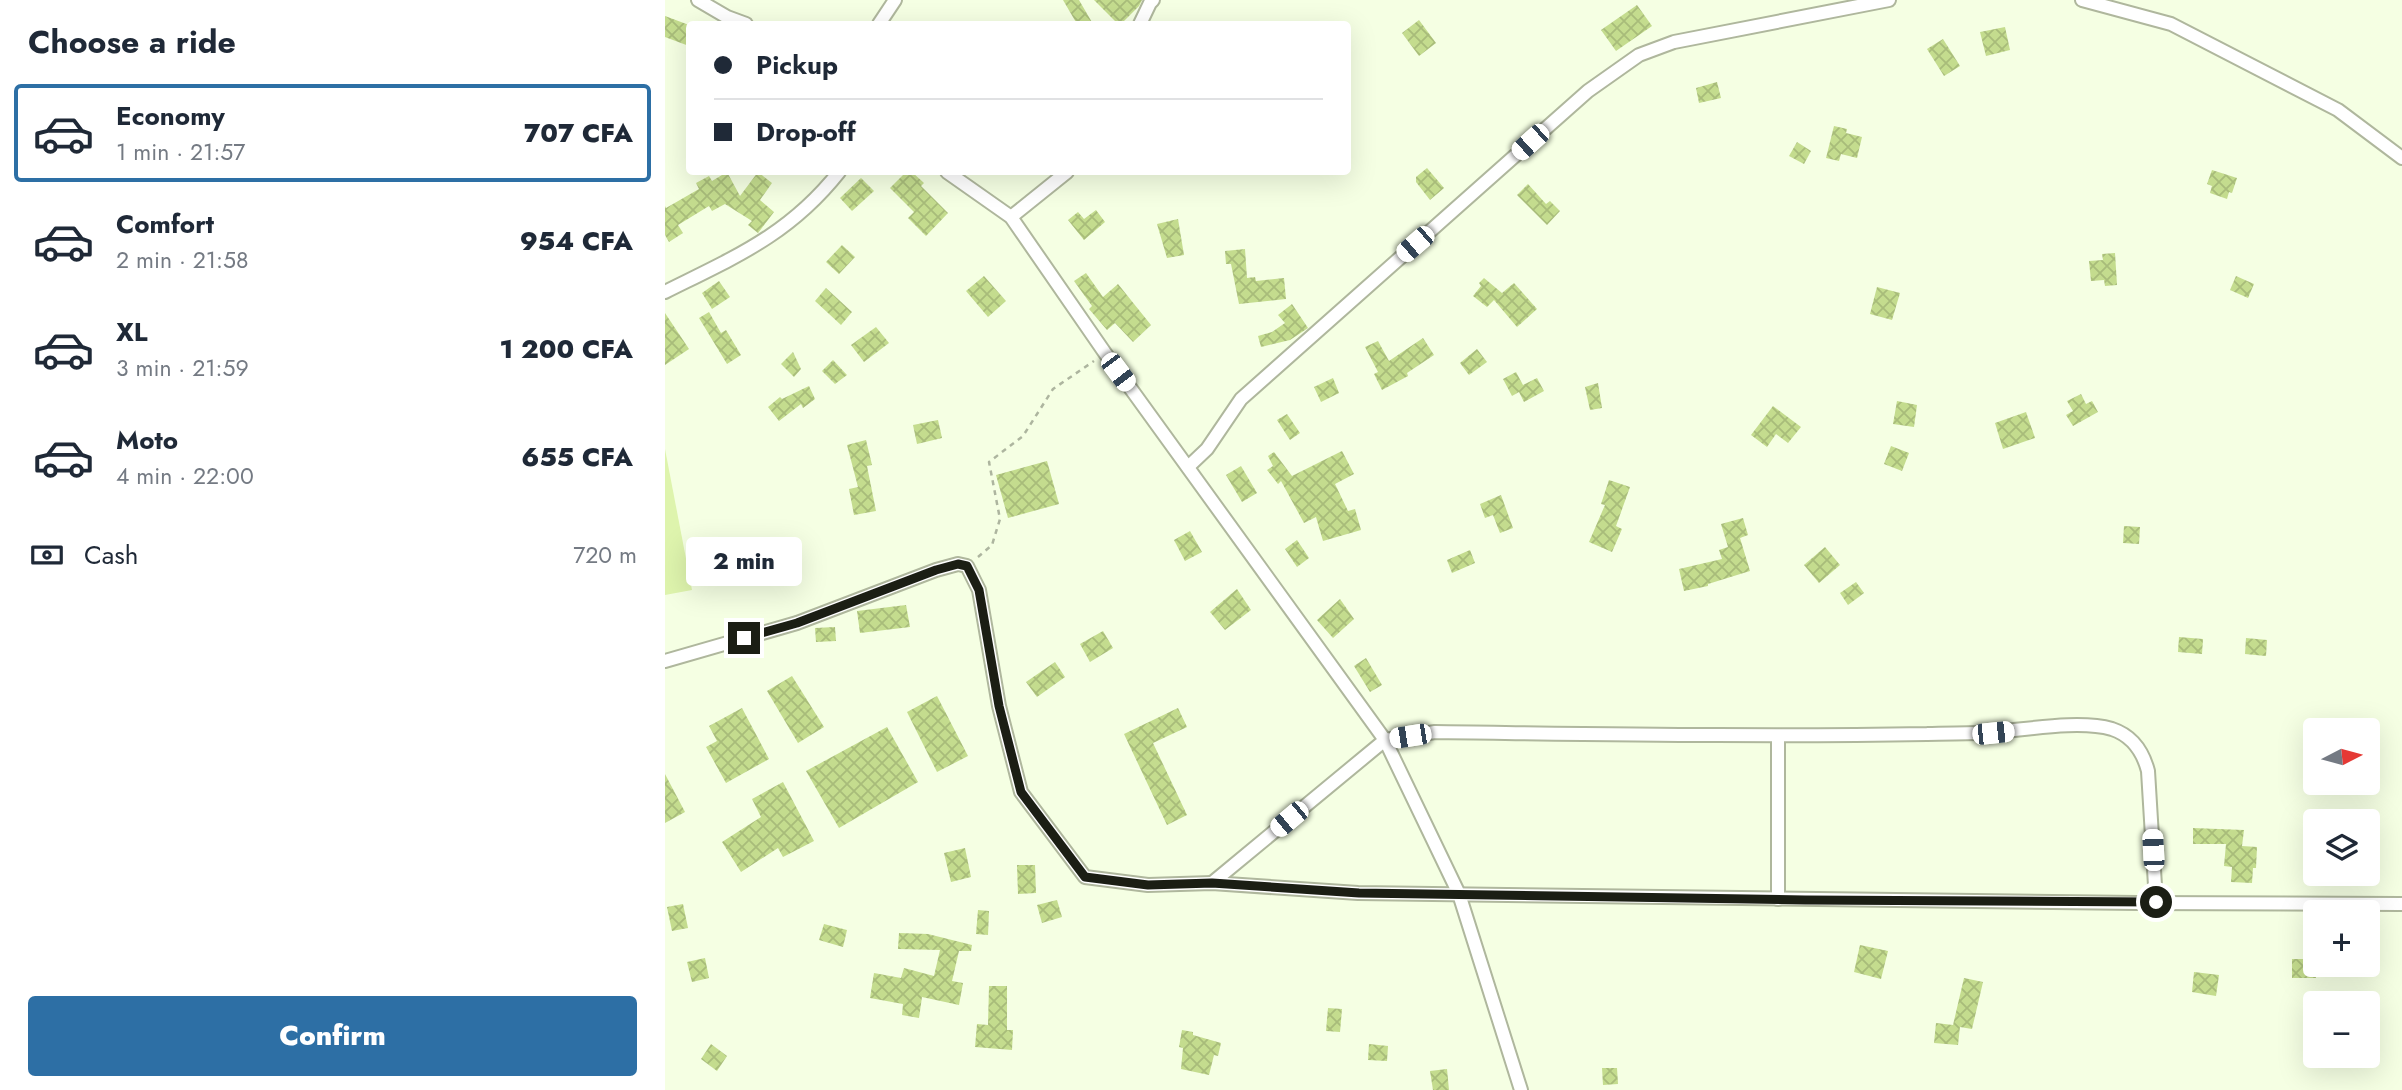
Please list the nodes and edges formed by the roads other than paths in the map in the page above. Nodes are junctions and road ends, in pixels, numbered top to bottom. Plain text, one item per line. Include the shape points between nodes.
1 (698, 0) edge
2 (895, 0) edge
3 (1153, 0) edge
4 (1889, 0) edge
5 (2082, 0) edge
6 (740, 21) edge
7 (881, 21) edge
8 (1141, 21) edge
9 (2402, 158) edge
10 (837, 175) edge
11 (951, 175) edge
12 (1063, 175) edge
13 (1011, 217) junction
14 (665, 292) edge
15 (1188, 467) junction
16 (665, 661) edge
17 (1778, 736) junction
18 (1385, 740) junction
19 (1212, 883) junction
20 (1459, 894) junction
21 (1778, 899) junction
22 (2156, 902) junction
23 (2402, 904) edge
24 (1521, 1090) edge

1 - 6 street
2 - 7 street
3 - 8 street
4 - 15 street via 1674,42 1639,55 1588,90 1241,399 1207,449
5 - 9 street via 2171,24 2338,110
10 - 14 street via 796,218 757,246
11 - 13 street
12 - 13 street
13 - 15 street
15 - 18 street
16 - 19 street via 797,623 936,570 967,566 979,590 999,706 1021,792 1085,877 1148,885
17 - 18 street via 1435,732
17 - 21 street
17 - 22 street via 1993,733 2058,726 2115,730 2143,752 2148,771
18 - 19 street
18 - 20 street
19 - 20 street
20 - 21 street
20 - 24 street
21 - 22 street
22 - 23 street

